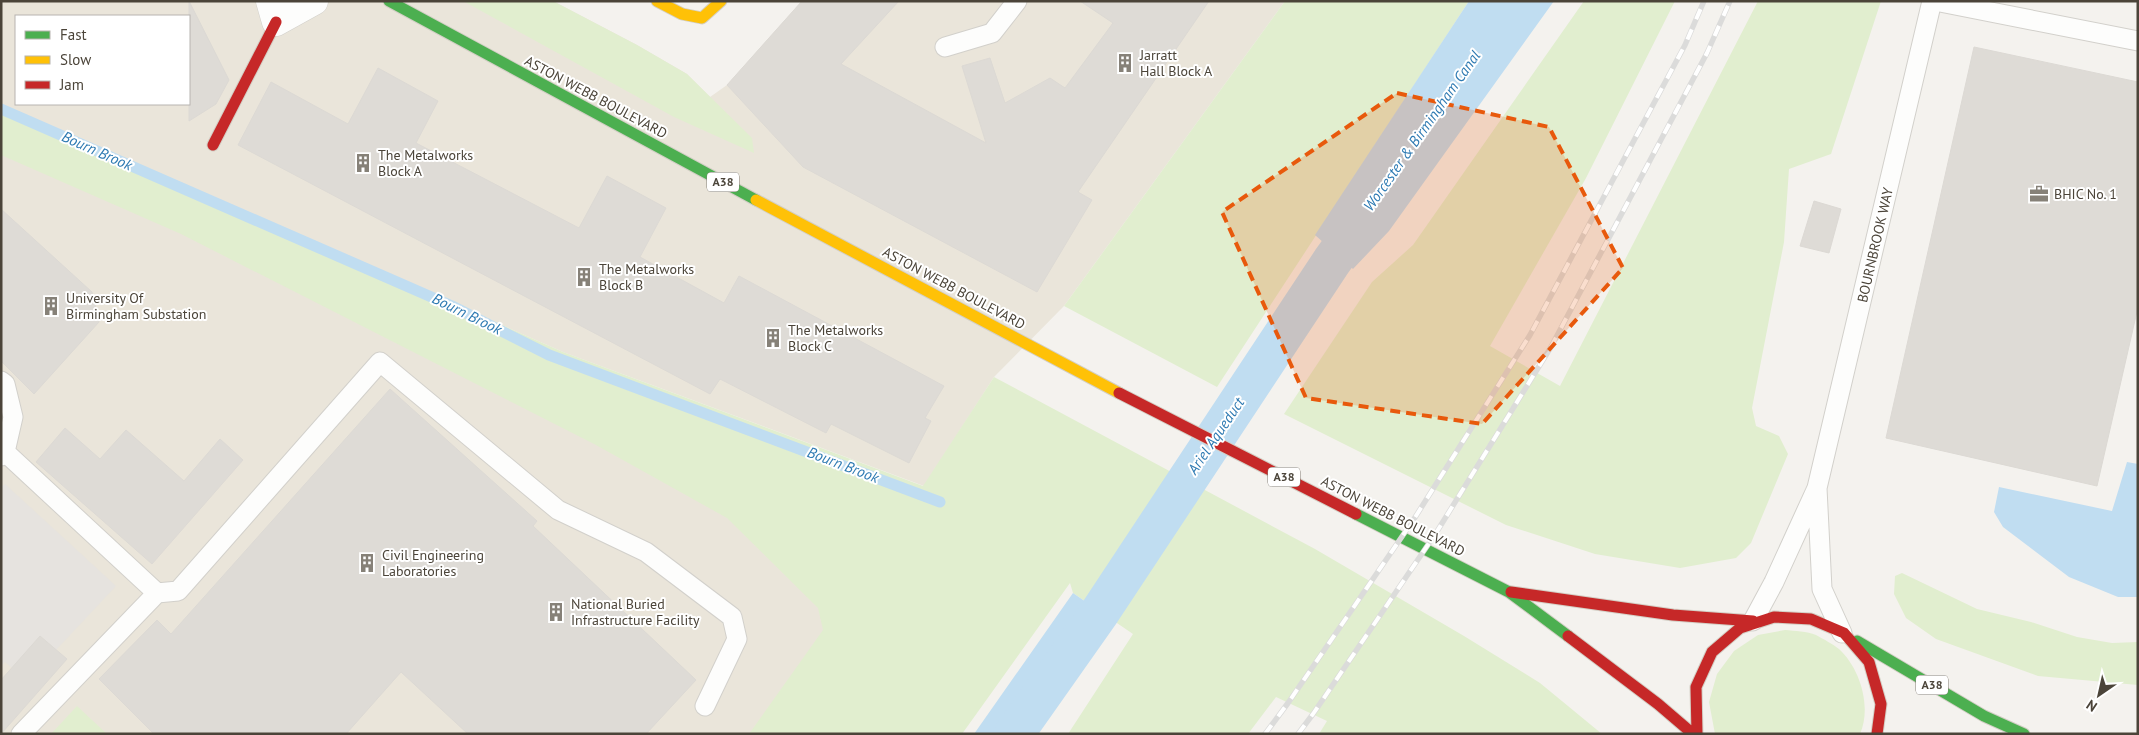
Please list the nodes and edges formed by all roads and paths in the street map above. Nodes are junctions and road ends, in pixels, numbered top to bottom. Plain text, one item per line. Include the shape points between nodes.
1 (314, 1) edge
2 (389, 1) edge
3 (657, 1) edge
4 (721, 1) edge
5 (1017, 1) edge
6 (1934, 1) edge
7 (273, 12) edge
8 (2138, 42) edge
9 (946, 47) dead end
10 (213, 145) dead end
11 (1, 381) edge
12 (3, 454) edge
13 (1817, 488) junction
14 (1509, 592) junction
15 (157, 593) junction
16 (1753, 621) junction
17 (1842, 632) junction
18 (705, 706) dead end
19 (21, 734) edge
20 (1693, 734) edge
21 (1697, 734) edge
22 (1877, 734) edge
23 (2024, 734) edge

1 - 7 street
2 - 14 main road, ASTON WEBB BOULEVARD / A38 via 1058,362
3 - 4 main road via 682,14 702,18
5 - 9 lane via 992,33
6 - 8 lane, BOURNBROOK WAY
6 - 13 lane, BOURNBROOK WAY
7 - 10 main road
11 - 12 lane via 5,384 13,417
12 - 15 lane
13 - 16 lane
13 - 17 lane via 1822,589
14 - 16 main road, ASTON WEBB BOULEVARD / A38 via 1673,615
14 - 20 main road, ASTON WEBB BOULEVARD / A38
15 - 18 lane via 178,591 380,362 558,510 646,552 732,617 737,639
15 - 19 lane
16 - 17 main road, A38 via 1784,614 1815,618
16 - 21 main road, A38 via 1727,636 1707,659 1696,687 1694,717
17 - 22 main road, A38 via 1862,652 1876,677 1881,705
17 - 23 main road, A38 via 1984,716

